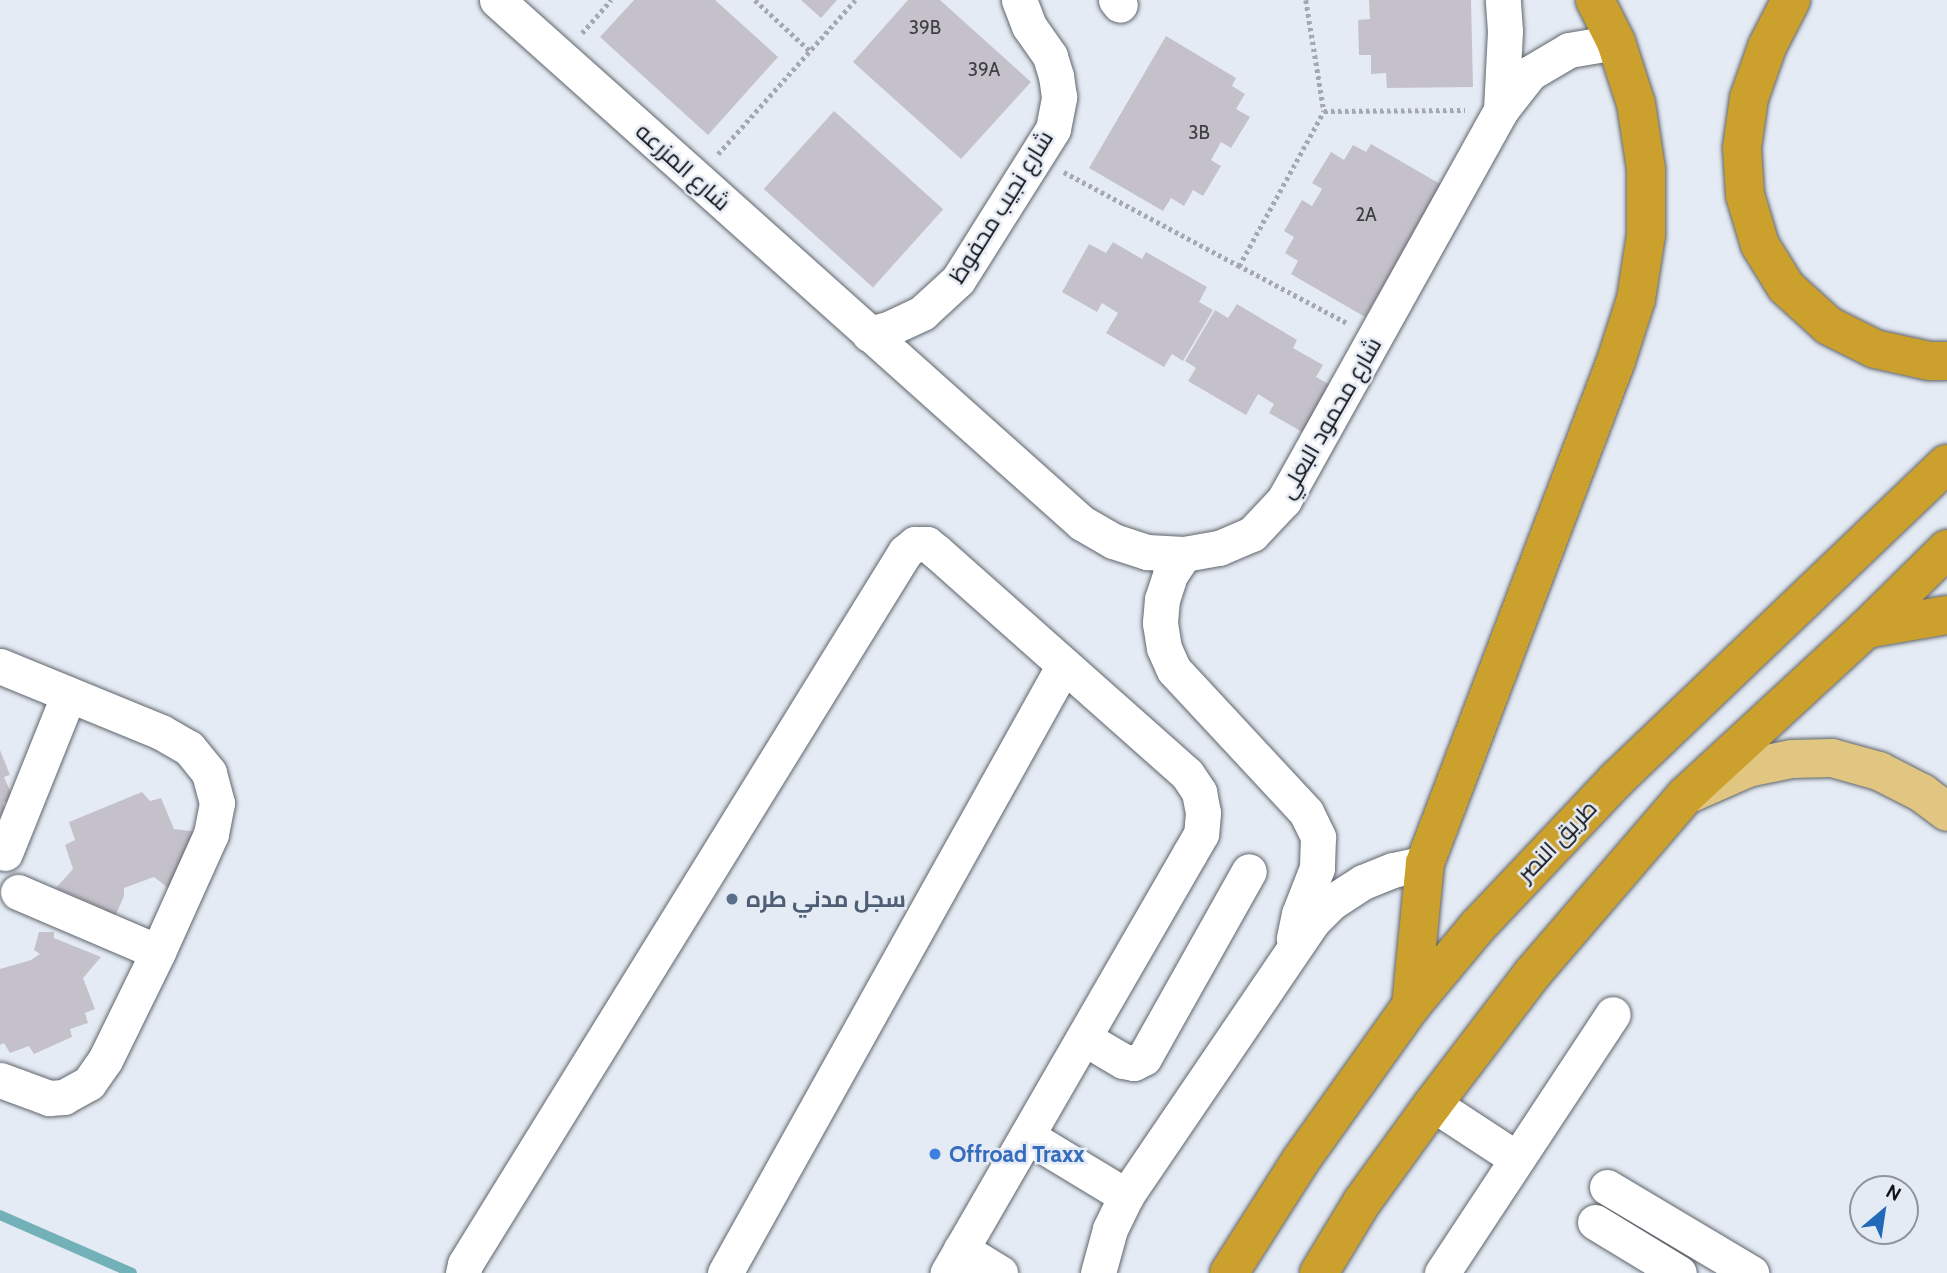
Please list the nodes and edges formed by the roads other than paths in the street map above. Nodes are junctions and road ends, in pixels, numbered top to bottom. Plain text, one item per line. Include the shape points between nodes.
1 (497, 0) edge
2 (1019, 0) edge
3 (1503, 0) edge
4 (1595, 0) edge
5 (1791, 0) edge
6 (1616, 42) junction
7 (1501, 110) junction
8 (869, 334) junction
9 (1947, 361) edge
10 (1947, 464) edge
11 (1947, 549) edge
12 (1184, 554) junction
13 (1947, 615) edge
14 (1866, 629) junction
15 (1064, 665) junction
16 (0, 666) edge
17 (69, 694) junction
18 (1686, 795) junction
19 (1947, 812) edge
20 (2, 853) edge
21 (1425, 863) junction
22 (1249, 871) dead end
23 (9, 897) edge
24 (1292, 948) junction
25 (158, 952) junction
26 (1411, 1006) junction
27 (1613, 1014) dead end
28 (1084, 1038) junction
29 (0, 1080) edge
30 (1433, 1104) junction
31 (1027, 1136) junction
32 (1517, 1159) junction
33 (1607, 1187) dead end
34 (1126, 1196) junction
35 (1595, 1222) dead end
36 (955, 1261) edge
37 (1729, 1267) edge
38 (463, 1273) edge
39 (725, 1273) edge
40 (1000, 1273) edge
41 (1098, 1273) edge
42 (1228, 1273) edge
43 (1320, 1273) edge
44 (1442, 1273) edge
45 (1679, 1273) edge

1 - 8 street, شارع المزرعه
2 - 8 street, شارع نجيب محفوظ via 1056,76 1053,129 958,280 941,298 905,322
3 - 7 street, شارع محمود البعلي
4 - 6 highway
5 - 9 highway via 1767,47 1749,98 1742,148 1745,195 1760,245 1786,287 1829,326 1875,349
6 - 7 street, شارع محمود البعلي via 1570,50 1530,73
6 - 21 highway via 1636,104 1646,169 1646,235 1636,299
7 - 12 street, شارع محمود البعلي via 1284,500 1252,534 1219,548
8 - 12 street, شارع محمود البعلي via 1082,523 1113,541 1147,552
10 - 26 highway, طريق النصر via 1617,779 1477,927
11 - 14 highway
12 - 24 street via 1162,599 1164,648 1174,670 1306,812 1318,837 1317,868
13 - 14 highway
14 - 18 highway
15 - 28 street via 1187,774 1199,792 1203,813 1196,844
15 - 38 street via 927,544 915,544 905,552
15 - 39 street
16 - 17 street
17 - 20 street
17 - 25 street via 162,732 189,748 209,772 216,803 211,834
18 - 19 main road via 1748,768 1791,759 1832,758 1879,771
18 - 30 highway via 1532,974
20 - 23 street via 12,856 22,869 22,885
21 - 24 street via 1363,882 1332,902
21 - 26 highway
22 - 28 street via 1144,1058 1134,1063 1123,1061
23 - 25 street
24 - 34 street
25 - 29 street via 89,1083 64,1097 49,1098
26 - 42 highway, طريق النصر via 1301,1160
27 - 32 street
28 - 31 street
30 - 32 street
30 - 43 highway via 1362,1202
31 - 34 street
31 - 36 street
32 - 44 street
33 - 37 street
34 - 41 street via 1110,1229
35 - 45 street
36 - 40 street

